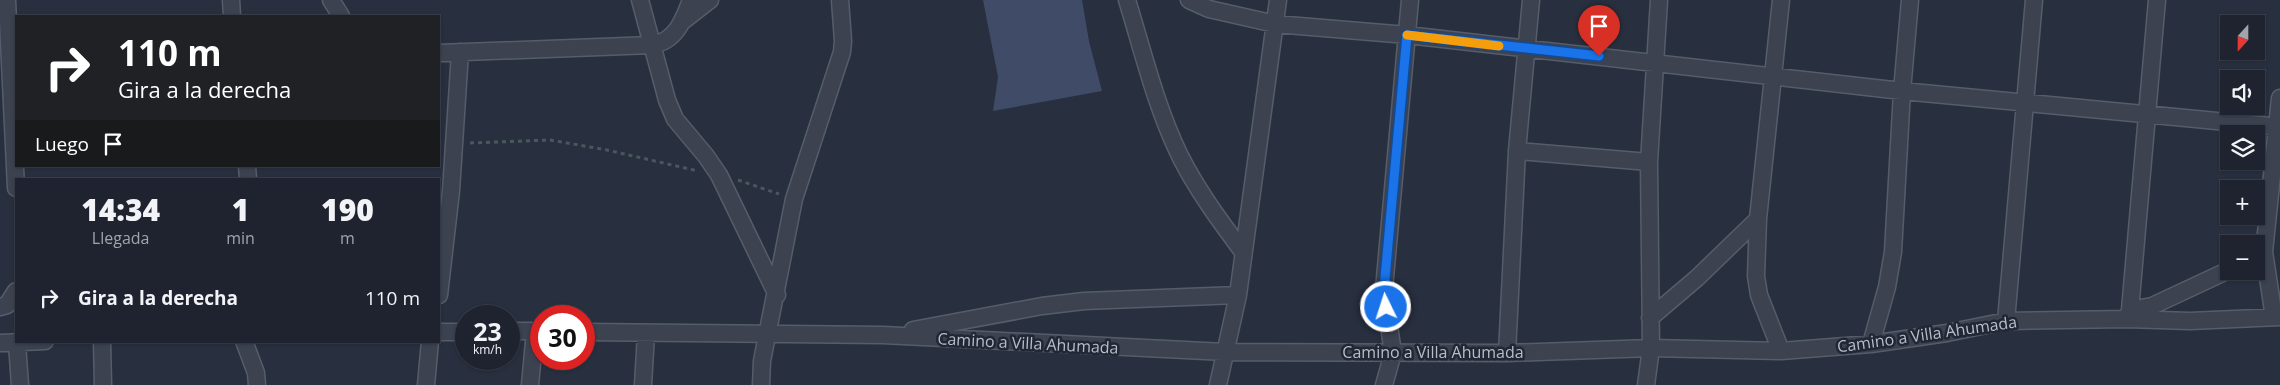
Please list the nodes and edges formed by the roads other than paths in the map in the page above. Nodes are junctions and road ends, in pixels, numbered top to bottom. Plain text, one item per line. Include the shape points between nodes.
1 (7, 0) edge
2 (231, 0) edge
3 (330, 0) edge
4 (640, 0) edge
5 (691, 0) edge
6 (710, 0) edge
7 (840, 0) edge
8 (1127, 0) edge
9 (1189, 0) edge
10 (1278, 0) edge
11 (1410, 0) edge
12 (1531, 0) edge
13 (1659, 0) edge
14 (1781, 0) edge
15 (1910, 0) edge
16 (2034, 0) edge
17 (2157, 0) edge
18 (232, 15) edge
19 (339, 15) edge
20 (683, 22) junction
21 (1275, 24) junction
22 (1407, 35) junction
23 (652, 45) junction
24 (1526, 49) junction
25 (460, 52) junction
26 (440, 53) edge
27 (1654, 62) junction
28 (9, 65) edge
29 (1775, 75) junction
30 (1902, 90) junction
31 (2280, 98) edge
32 (2026, 101) junction
33 (2148, 113) junction
34 (2279, 126) edge
35 (1517, 151) junction
36 (1649, 162) junction
37 (15, 178) edge
38 (445, 191) edge
39 (1758, 218) junction
40 (2280, 228) edge
41 (2263, 235) edge
42 (2265, 248) edge
43 (1243, 252) junction
44 (2265, 273) edge
45 (2220, 274) edge
46 (440, 278) edge
47 (15, 293) edge
48 (777, 295) junction
49 (1238, 295) junction
50 (0, 307) edge
51 (2129, 315) junction
52 (2277, 317) edge
53 (1650, 318) junction
54 (2006, 321) junction
55 (440, 332) edge
56 (455, 332) edge
57 (595, 332) edge
58 (646, 334) junction
59 (768, 335) junction
60 (883, 335) junction
61 (0, 343) edge
62 (15, 343) edge
63 (31, 343) edge
64 (102, 343) edge
65 (245, 343) edge
66 (430, 343) edge
67 (1871, 344) junction
68 (1651, 348) junction
69 (1781, 351) junction
70 (1225, 352) junction
71 (1393, 353) junction
72 (1507, 353) junction
73 (532, 370) edge
74 (20, 385) edge
75 (103, 385) edge
76 (257, 385) edge
77 (426, 385) edge
78 (530, 385) edge
79 (643, 385) edge
80 (761, 385) edge
81 (1218, 385) edge
82 (1384, 385) edge
83 (1646, 385) edge

1 - 28 street
2 - 18 street
3 - 19 street
4 - 23 street
5 - 20 street
6 - 20 street
7 - 48 street via 842,52 794,199
8 - 43 street via 1160,105 1180,156 1211,208
9 - 21 street via 1209,9
10 - 21 street
11 - 22 street
12 - 24 street
13 - 27 street
14 - 29 street
15 - 30 street
16 - 32 street
17 - 33 street
20 - 23 street via 670,38
21 - 22 street
21 - 43 street
22 - 24 street
22 - 71 street via 1384,292
23 - 25 street
23 - 48 street via 667,100 676,118 718,175
24 - 27 street
24 - 35 street
25 - 26 street
25 - 38 street via 454,143
27 - 29 street
27 - 36 street
28 - 37 street
29 - 30 street
29 - 39 street
30 - 32 street
30 - 67 street via 1893,252
31 - 34 street
32 - 33 street
32 - 54 street
33 - 34 street
33 - 51 street
34 - 41 street
35 - 36 street
35 - 72 street
36 - 53 street
38 - 46 street
39 - 53 street via 1697,278
39 - 69 street via 1756,276 1759,295
40 - 42 street
43 - 49 street
44 - 52 street
45 - 51 street
47 - 50 street via 7,305
48 - 59 street
49 - 60 street via 1084,301
49 - 70 street
51 - 52 street, Camino a Villa Ahumada via 2190,322
51 - 54 street, Camino a Villa Ahumada
53 - 68 street
54 - 67 street, Camino a Villa Ahumada
55 - 56 street
57 - 58 street, Camino a Villa Ahumada
58 - 59 street, Camino a Villa Ahumada
58 - 79 street
59 - 60 street, Camino a Villa Ahumada
59 - 80 street
60 - 70 street, Camino a Villa Ahumada
61 - 62 street
63 - 74 street
64 - 75 street
65 - 76 street
66 - 77 street
67 - 69 street, Camino a Villa Ahumada
68 - 69 street, Camino a Villa Ahumada
68 - 72 street, Camino a Villa Ahumada
68 - 83 street
70 - 71 street, Camino a Villa Ahumada
70 - 81 street
71 - 72 street, Camino a Villa Ahumada
71 - 82 street
73 - 78 street

